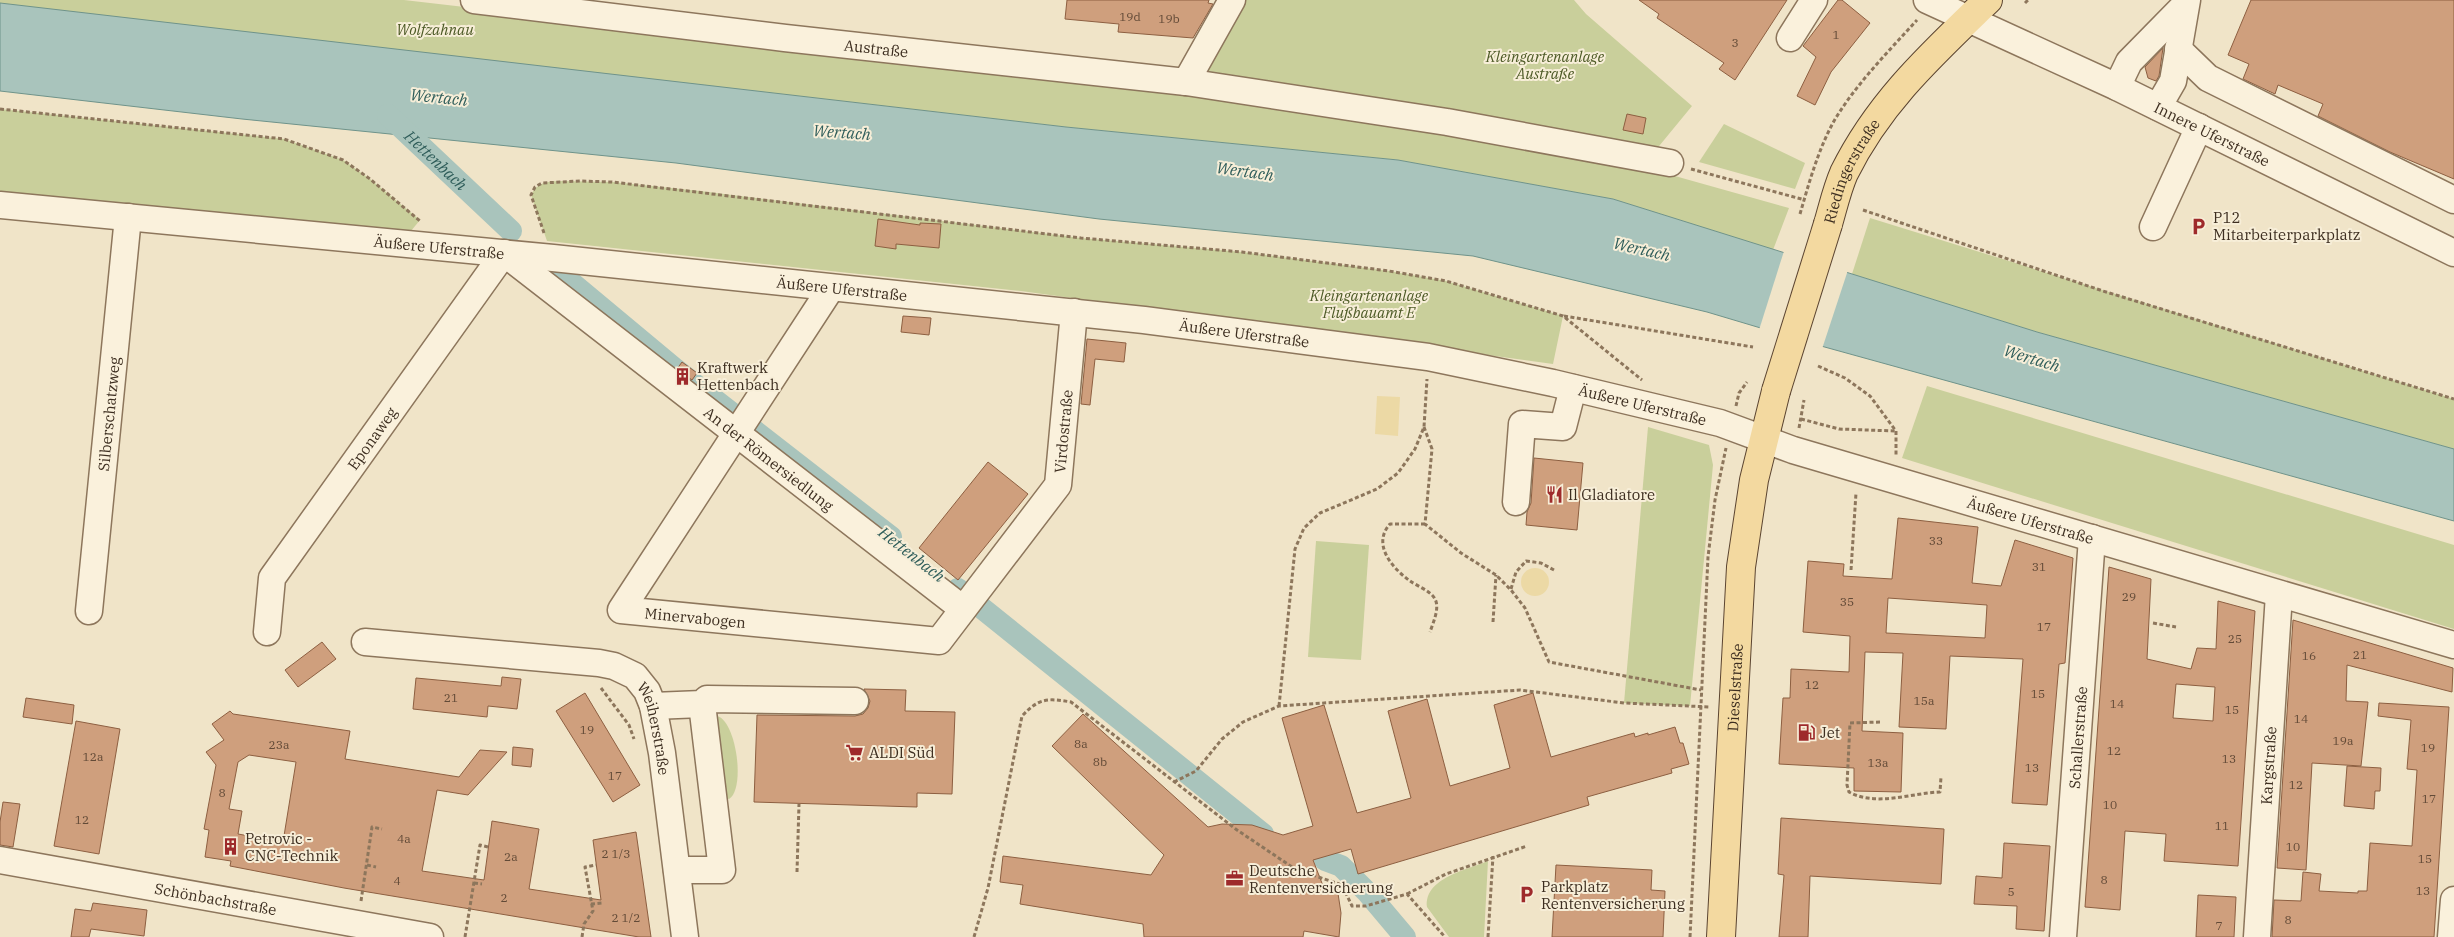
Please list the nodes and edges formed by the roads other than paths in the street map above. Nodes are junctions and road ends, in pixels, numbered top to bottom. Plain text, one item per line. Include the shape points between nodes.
1 (474, 0) edge
2 (1232, 0) edge
3 (1814, 0) edge
4 (1988, 0) edge
5 (1930, 2) edge
6 (2186, 2) edge
7 (1968, 19) junction
8 (1790, 38) dead end
9 (2178, 49) junction
10 (1186, 82) junction
11 (2117, 87) junction
12 (2158, 107) junction
13 (2199, 127) junction
14 (1670, 163) road end
15 (2454, 200) edge
16 (0, 205) edge
17 (128, 217) junction
18 (2153, 227) dead end
19 (504, 253) junction
20 (2454, 253) edge
21 (832, 288) junction
22 (1074, 312) junction
23 (1062, 383) dead end
24 (1573, 388) junction
25 (735, 433) junction
26 (1764, 439) junction
27 (1516, 502) dead end
28 (2092, 538) junction
29 (2279, 594) junction
30 (963, 609) junction
31 (89, 611) dead end
32 (267, 632) dead end
33 (365, 642) dead end
34 (2454, 645) edge
35 (856, 701) dead end
36 (702, 704) junction
37 (653, 706) junction
38 (0, 860) edge
39 (678, 870) junction
40 (2454, 900) edge
41 (430, 937) edge
42 (685, 937) edge
43 (1721, 937) edge
44 (2063, 937) edge
45 (2257, 937) edge
46 (2451, 937) edge

1 - 10 street, Austraße
2 - 10 street
3 - 8 street
4 - 7 main road, Riedingerstraße
5 - 7 street
6 - 9 street
6 - 11 street via 2129,62
7 - 11 street, Innere Uferstraße
7 - 26 main road, Riedingerstraße, bridge via 1902,84 1870,127 1844,174
9 - 12 street via 2173,81
9 - 15 street via 2208,78
10 - 14 street, Austraße via 1447,122
11 - 12 street, Innere Uferstraße
12 - 13 street, Innere Uferstraße
13 - 18 street
13 - 20 street, Innere Uferstraße
16 - 17 street, Äußere Uferstraße
17 - 19 street, Äußere Uferstraße
17 - 31 street, Silberschatzweg
19 - 21 street, Äußere Uferstraße
19 - 25 street, An der Römersiedlung
19 - 32 street, Eponaweg via 272,578
21 - 22 street, Äußere Uferstraße
21 - 25 street
22 - 23 street via 1071,338 1065,346
22 - 24 street, Äußere Uferstraße via 1428,358
22 - 30 street, Virdostraße via 1058,485
24 - 26 street, Äußere Uferstraße
24 - 27 street via 1563,427 1522,424
25 - 30 street, An der Römersiedlung
25 - 30 street, Minervabogen via 621,610 938,641
26 - 28 street, Äußere Uferstraße
26 - 43 main road, Dieselstraße via 1752,493 1742,568
28 - 29 street, Äußere Uferstraße
28 - 44 street, Schallerstraße
29 - 34 street, Äußere Uferstraße
29 - 45 street, Kargstraße
33 - 37 street, Weiherstraße via 614,666 635,676 647,691
35 - 36 street via 707,699
36 - 37 street
36 - 39 street via 722,870
37 - 39 street, Weiherstraße
38 - 41 street, Schönbachstraße
39 - 42 street, Weiherstraße
40 - 46 street

